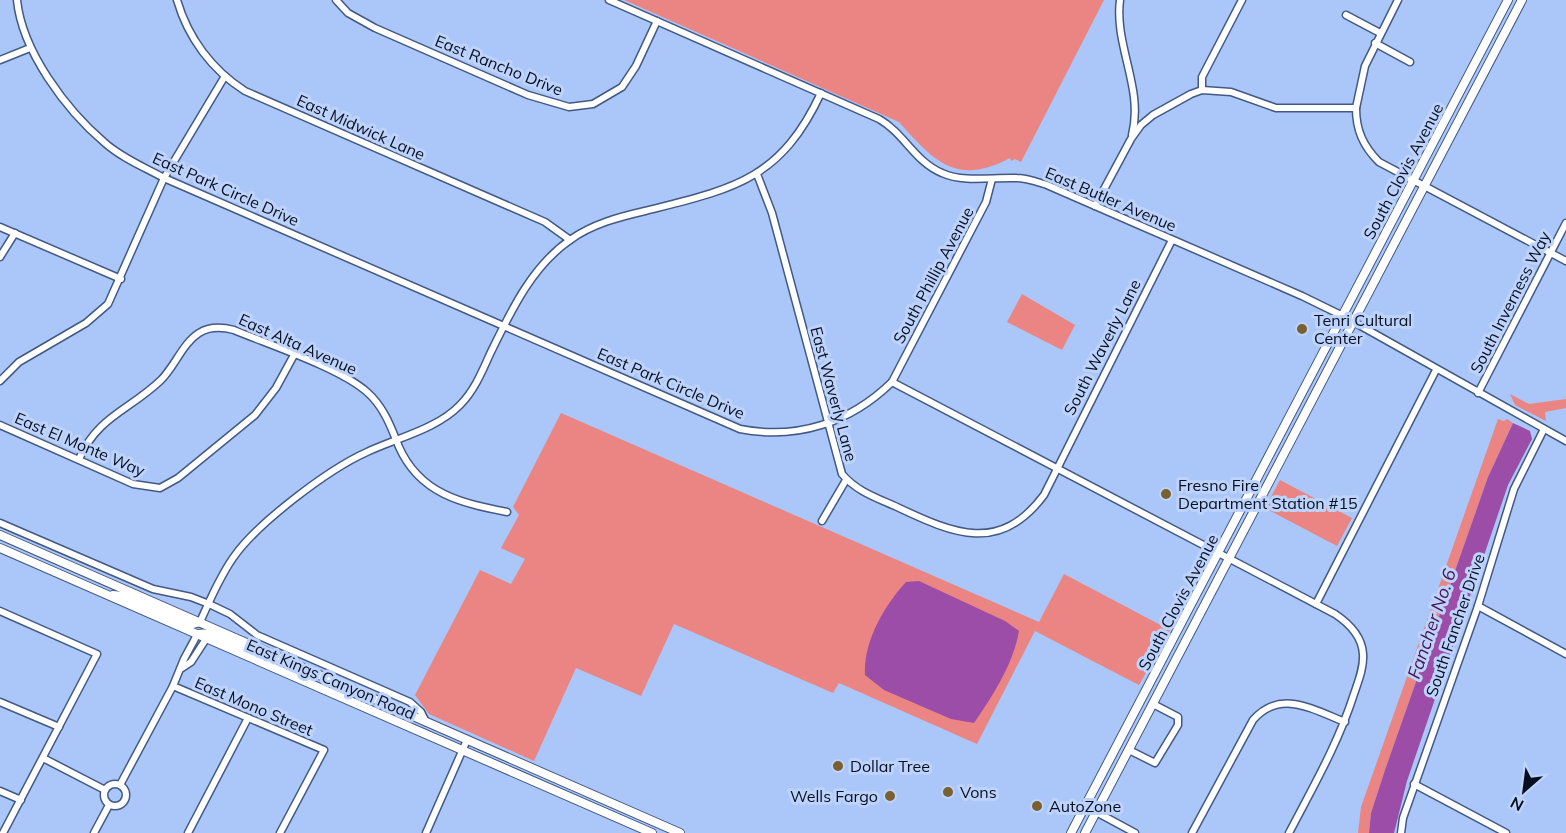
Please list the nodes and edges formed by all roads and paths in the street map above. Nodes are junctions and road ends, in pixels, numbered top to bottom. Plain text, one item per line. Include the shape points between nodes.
1 (17, 0) edge
2 (177, 0) edge
3 (336, 0) edge
4 (609, 0) edge
5 (1120, 0) edge
6 (1242, 0) edge
7 (1398, 0) edge
8 (1508, 0) edge
9 (1522, 0) edge
10 (1346, 15) dead end
11 (657, 21) junction
12 (1380, 33) junction
13 (1375, 43) junction
14 (30, 48) junction
15 (0, 60) edge
16 (1410, 62) dead end
17 (225, 76) junction
18 (1202, 90) junction
19 (821, 93) junction
20 (1356, 108) junction
21 (1131, 139) junction
22 (757, 174) junction
23 (164, 178) junction
24 (992, 179) junction
25 (1413, 181) junction
26 (1424, 187) junction
27 (1095, 206) junction
28 (1566, 223) edge
29 (0, 227) edge
30 (15, 233) junction
31 (570, 240) junction
32 (1172, 240) junction
33 (1551, 253) junction
34 (0, 257) edge
35 (1566, 261) edge
36 (121, 279) junction
37 (1343, 316) junction
38 (1353, 322) junction
39 (504, 325) junction
40 (294, 355) junction
41 (1436, 370) junction
42 (0, 381) edge
43 (892, 382) junction
44 (1478, 393) junction
45 (828, 424) junction
46 (0, 425) edge
47 (1544, 429) junction
48 (396, 439) junction
49 (1566, 441) edge
50 (80, 459) junction
51 (1057, 468) junction
52 (846, 480) junction
53 (507, 512) dead end
54 (822, 521) dead end
55 (0, 522) edge
56 (0, 535) edge
57 (0, 548) edge
58 (1219, 552) junction
59 (1230, 558) junction
60 (104, 594) junction
61 (209, 604) junction
62 (1317, 604) junction
63 (1478, 606) junction
64 (0, 611) edge
65 (200, 622) junction
66 (197, 635) junction
67 (206, 639) junction
68 (1566, 654) edge
69 (290, 662) junction
70 (182, 669) junction
71 (173, 686) junction
72 (0, 702) edge
73 (1153, 704) junction
74 (248, 718) junction
75 (426, 722) junction
76 (1345, 722) junction
77 (59, 727) junction
78 (467, 740) junction
79 (462, 750) junction
80 (1129, 750) junction
81 (44, 758) junction
82 (1414, 784) junction
83 (120, 785) junction
84 (105, 790) junction
85 (0, 791) edge
86 (21, 800) junction
87 (109, 805) junction
88 (1085, 806) junction
89 (1096, 812) junction
90 (664, 830) edge
91 (3, 833) edge
92 (94, 833) edge
93 (188, 833) edge
94 (280, 833) edge
95 (426, 833) edge
96 (652, 833) edge
97 (680, 833) edge
98 (1071, 833) edge
99 (1086, 833) edge
100 (1135, 833) edge
101 (1191, 833) edge
102 (1289, 833) edge
103 (1401, 833) edge
104 (1506, 833) edge

1 - 14 street, East Park Circle Drive
2 - 17 street, East Midwick Lane via 198,46
3 - 11 street, East Rancho Drive via 348,13 375,28 528,95 569,107 593,104 622,87
4 - 11 street, East Butler Avenue
5 - 21 street via 1120,21 1135,103
6 - 18 street via 1202,77
7 - 12 street
8 - 25 main road, South Clovis Avenue
9 - 26 main road, South Clovis Avenue
10 - 12 street
11 - 19 street, East Butler Avenue
12 - 13 street
13 - 16 street
13 - 20 street
14 - 15 street
14 - 23 street, East Park Circle Drive via 93,132 119,153
17 - 23 street
17 - 31 street, East Midwick Lane via 258,97 545,222
18 - 20 street via 1230,92 1276,108
18 - 21 street via 1153,115
19 - 22 street via 800,129
19 - 24 street, East Butler Avenue via 888,124 941,173
20 - 25 street via 1359,134 1372,154
21 - 27 street
22 - 31 street via 722,190 619,217
22 - 45 street, East Waverly Lane via 772,213
23 - 36 street
23 - 39 street, East Park Circle Drive
24 - 27 street, East Butler Avenue via 1037,182
24 - 43 street, South Phillip Avenue via 986,202
25 - 26 street
25 - 37 main road, South Clovis Avenue
26 - 33 street
26 - 38 main road, South Clovis Avenue
27 - 32 street, East Butler Avenue
28 - 33 street, South Inverness Way
29 - 30 street
30 - 34 street
30 - 36 street
31 - 39 street via 538,271
32 - 37 street, East Butler Avenue
32 - 51 street, South Waverly Lane
33 - 35 street
33 - 44 street, South Inverness Way
36 - 42 street via 108,304 93,318 27,357
37 - 38 street, East Butler Avenue
37 - 58 main road, South Clovis Avenue
38 - 41 street, East Butler Avenue
38 - 59 main road, South Clovis Avenue
39 - 45 street, East Park Circle Drive via 740,429 776,434
39 - 48 street via 477,381 459,406 435,422
40 - 48 street, East Alta Avenue via 349,380 367,393 381,409
40 - 50 street, East Alta Avenue via 234,330 211,328 200,332 160,381 101,425
40 - 50 street, East El Monte Way via 255,415 178,478 160,488 133,483
41 - 44 street, East Butler Avenue
41 - 62 street
43 - 45 street, East Park Circle Drive
43 - 51 street
44 - 47 street, East Butler Avenue
45 - 52 street, East Waverly Lane via 838,466
46 - 50 street, East El Monte Way
47 - 49 street, East Butler Avenue
47 - 63 street, South Fancher Drive via 1514,489
48 - 53 street, East Alta Avenue via 413,471 439,493
48 - 61 street via 337,468 261,528 235,555
51 - 52 street, East Waverly Lane via 1044,495 1021,521 981,534 936,526
51 - 58 street
52 - 54 street
55 - 61 street, East Kings Canyon Road via 153,589
56 - 65 main road, East Kings Canyon Road
57 - 60 main road, East Kings Canyon Road
58 - 59 street
58 - 88 main road, South Clovis Avenue
59 - 62 street
59 - 73 main road, South Clovis Avenue
60 - 65 main road via 122,596 190,625
60 - 66 main road, East Kings Canyon Road
61 - 65 street
61 - 75 street, East Kings Canyon Road via 258,635 410,702
62 - 76 street via 1343,619 1361,641 1362,671
63 - 68 street
63 - 82 street, South Fancher Drive
64 - 77 street via 97,654
65 - 69 main road, East Kings Canyon Road
66 - 67 main road, East Kings Canyon Road
66 - 69 main road via 205,633 271,660
66 - 70 street
67 - 70 street
67 - 79 main road, East Kings Canyon Road
69 - 75 main road, East Kings Canyon Road
70 - 71 street
71 - 74 street, East Mono Street
71 - 83 street
72 - 77 street
73 - 80 main road, South Clovis Avenue
73 - 80 street via 1178,717 1178,725 1158,762
74 - 93 street
74 - 94 street, East Mono Street via 324,750
75 - 78 main road, East Kings Canyon Road
76 - 101 street via 1291,703 1263,708
76 - 102 street
77 - 81 street
78 - 79 street
78 - 90 main road, East Kings Canyon Road
79 - 95 street
79 - 96 main road, East Kings Canyon Road
80 - 89 main road, South Clovis Avenue
81 - 84 street
81 - 86 street
82 - 103 street, South Fancher Drive
82 - 104 street
83 - 84 street via 112,784
83 - 87 street via 125,799 117,806
84 - 87 street via 104,800
85 - 86 street
86 - 91 street
87 - 92 street
88 - 89 street
88 - 98 main road, South Clovis Avenue
89 - 99 main road, South Clovis Avenue
89 - 100 street
90 - 97 main road, East Kings Canyon Road

